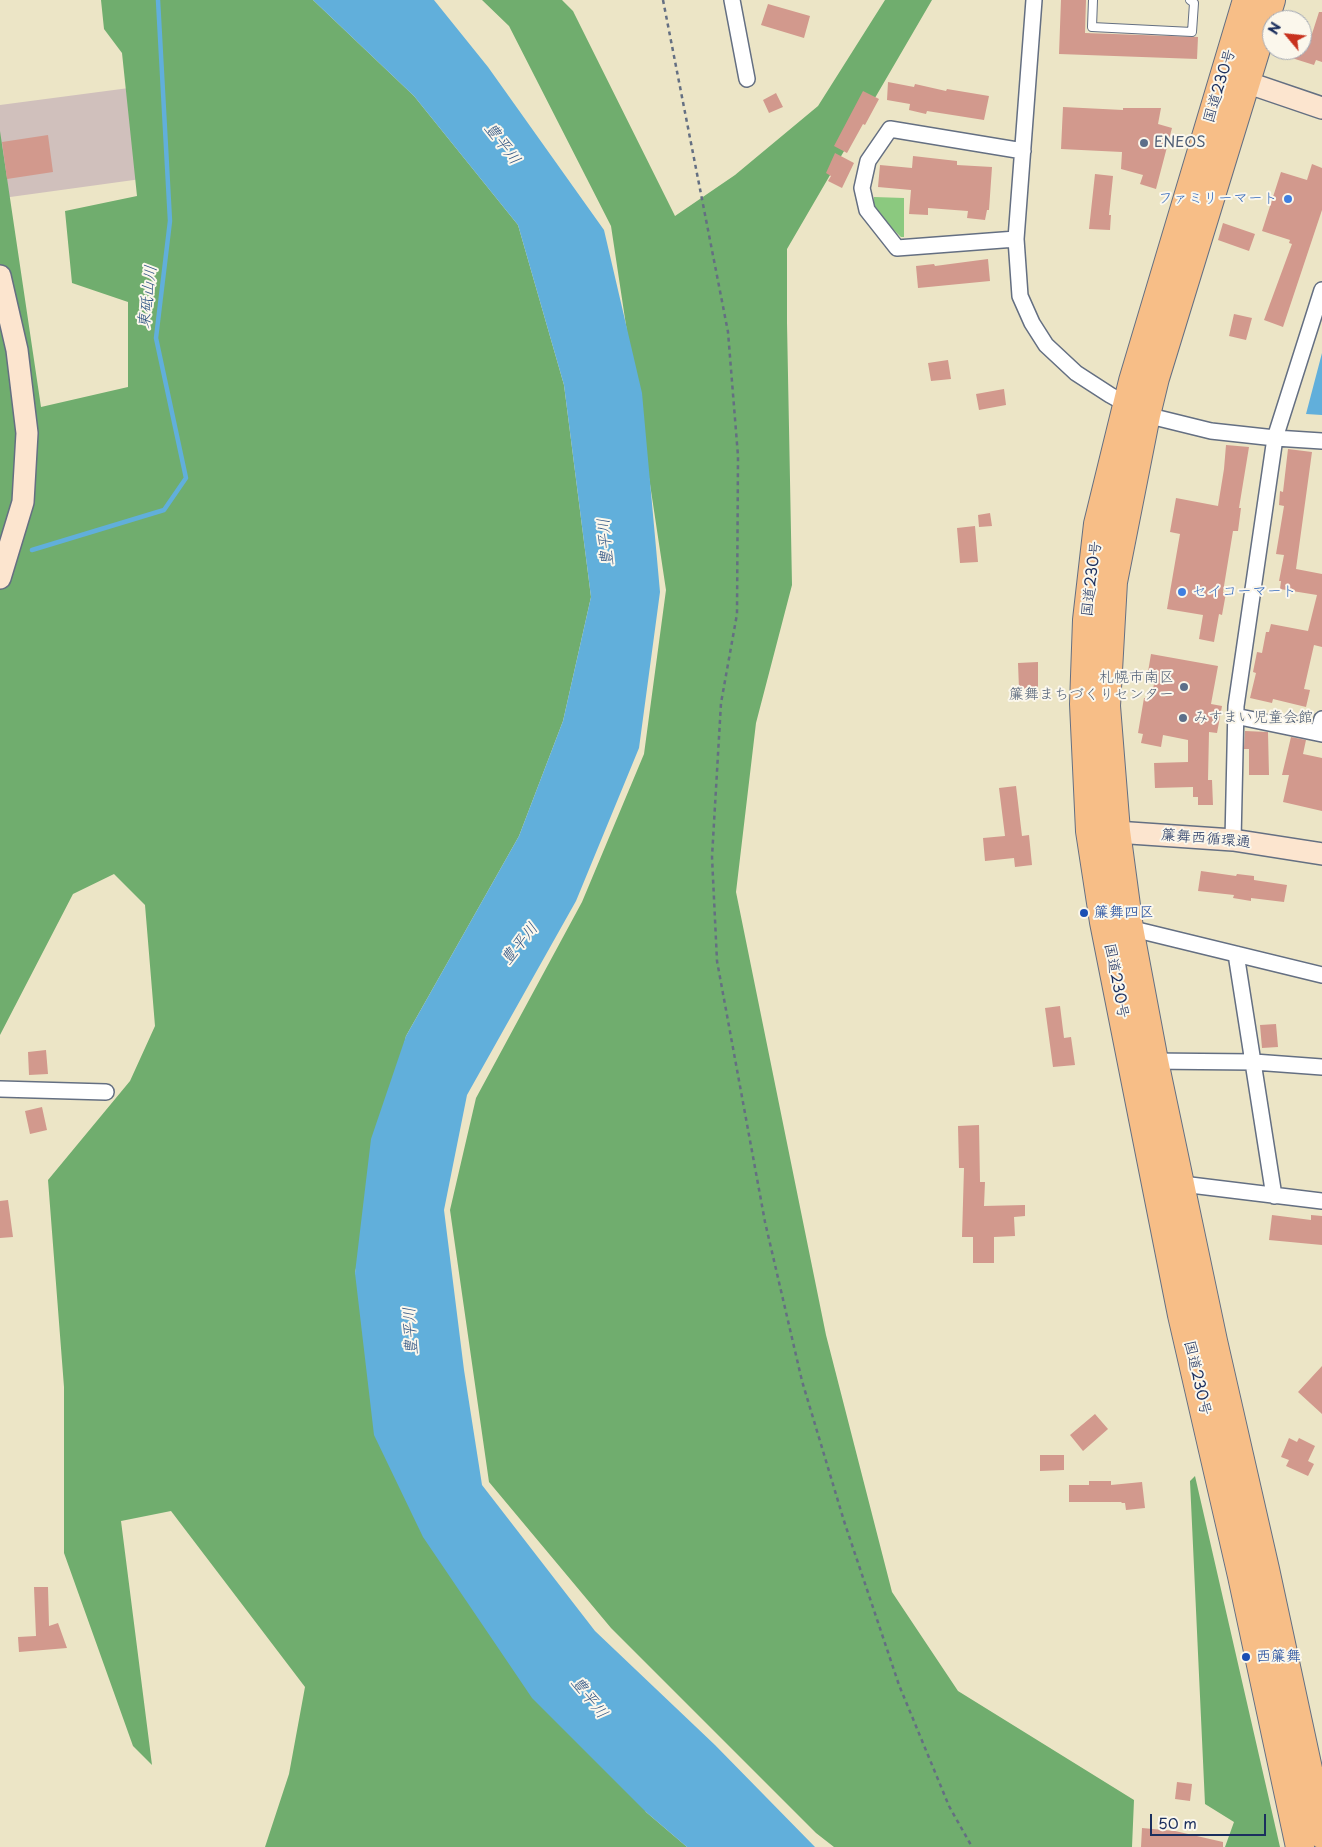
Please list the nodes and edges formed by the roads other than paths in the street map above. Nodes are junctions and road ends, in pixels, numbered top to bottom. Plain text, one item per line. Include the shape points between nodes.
1 (732, 0) edge
2 (1034, 0) edge
3 (1094, 0) edge
4 (1190, 0) edge
5 (1247, 0) edge
6 (1271, 0) edge
7 (1235, 78) junction
8 (747, 80) dead end
9 (1322, 108) edge
10 (1023, 150) junction
11 (1016, 239) junction
12 (0, 276) edge
13 (1322, 290) edge
14 (1137, 410) junction
15 (1275, 438) junction
16 (1322, 441) edge
17 (0, 578) edge
18 (1236, 716) junction
19 (1321, 729) edge
20 (1103, 831) junction
21 (1233, 840) junction
22 (1322, 854) edge
23 (1117, 925) junction
24 (1236, 954) junction
25 (1322, 975) edge
26 (1143, 1061) junction
27 (1254, 1062) junction
28 (1322, 1067) edge
29 (0, 1089) edge
30 (106, 1092) dead end
31 (1167, 1182) junction
32 (1274, 1196) junction
33 (1322, 1201) edge
34 (1312, 1832) edge

1 - 8 street
2 - 10 street
3 - 4 lane via 1092,28 1192,32 1194,3
5 - 7 highway, 国道230号
6 - 7 highway, 国道230号
7 - 9 street
7 - 14 highway, 国道230号
10 - 11 street
10 - 11 street via 890,129 868,161 862,188 867,210 896,248
11 - 14 street via 1020,296 1046,345 1076,373
12 - 17 street via 17,350 27,433 23,502
13 - 15 street
14 - 15 street via 1211,431
14 - 20 highway, 国道230号 via 1113,582
15 - 16 street
15 - 18 street
18 - 19 street
18 - 21 street
20 - 21 street, 簾舞西循環通
20 - 23 highway, 国道230号
21 - 22 street, 簾舞西循環通
23 - 24 street
23 - 26 highway, 国道230号
24 - 25 street
24 - 27 street
26 - 27 street
26 - 31 highway, 国道230号
27 - 28 street
27 - 32 street
29 - 30 street
31 - 32 street
31 - 34 highway, 国道230号 via 1213,1341 1266,1569
32 - 33 street

